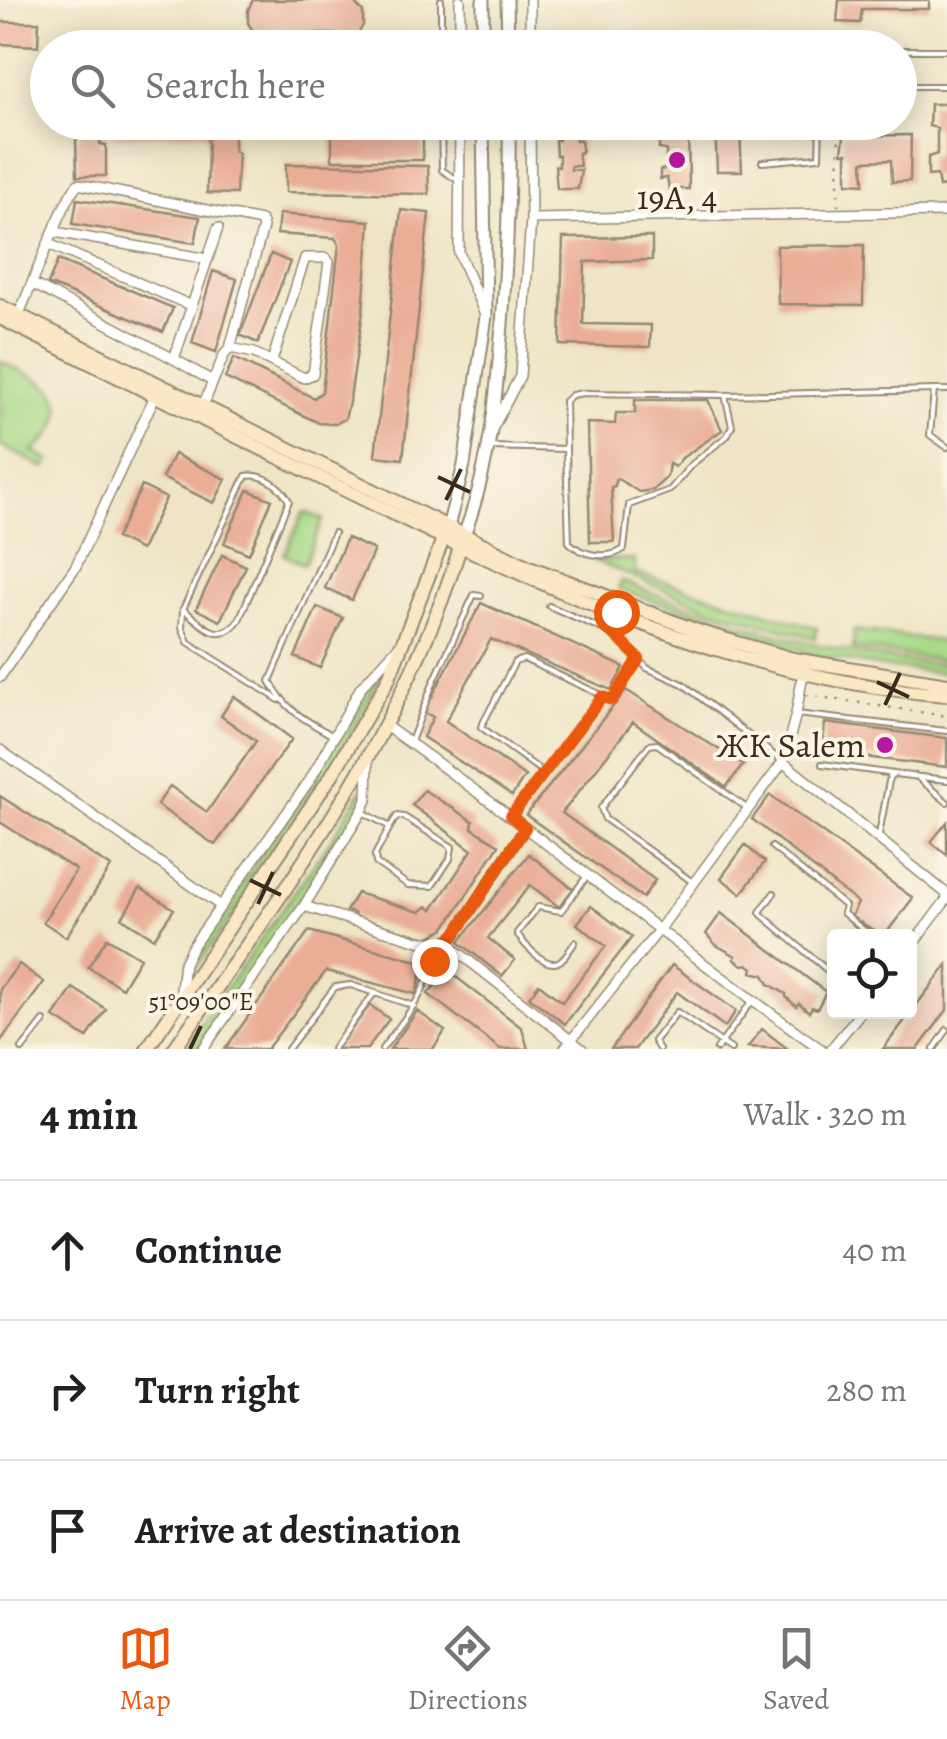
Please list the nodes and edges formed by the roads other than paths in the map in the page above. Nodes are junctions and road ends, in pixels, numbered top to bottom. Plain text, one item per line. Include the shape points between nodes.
1 (441, 0) edge
2 (460, 0) edge
3 (483, 0) edge
4 (508, 0) edge
5 (530, 0) edge
6 (441, 30) edge
7 (460, 30) edge
8 (483, 30) edge
9 (508, 30) edge
10 (530, 30) edge
11 (917, 50) edge
12 (947, 50) edge
13 (917, 86) edge
14 (947, 86) edge
15 (441, 140) edge
16 (460, 140) edge
17 (484, 140) edge
18 (509, 140) edge
19 (530, 140) edge
20 (820, 140) edge
21 (762, 162) dead end
22 (459, 182) junction
23 (947, 212) edge
24 (531, 220) junction
25 (218, 228) dead end
26 (55, 232) junction
27 (50, 244) junction
28 (208, 259) junction
29 (33, 284) junction
30 (0, 306) edge
31 (192, 306) junction
32 (18, 316) junction
33 (486, 316) junction
34 (0, 318) edge
35 (230, 348) junction
36 (174, 359) junction
37 (272, 361) junction
38 (212, 382) junction
39 (934, 390) junction
40 (947, 390) edge
41 (725, 395) junction
42 (154, 396) junction
43 (202, 408) junction
44 (494, 426) junction
45 (491, 447) junction
46 (947, 447) edge
47 (566, 449) junction
48 (446, 532) junction
49 (334, 534) dead end
50 (462, 542) junction
51 (482, 596) dead end
52 (549, 606) dead end
53 (183, 609) junction
54 (616, 612) junction
55 (614, 634) junction
56 (404, 641) junction
57 (639, 659) junction
58 (804, 668) junction
59 (0, 677) edge
60 (947, 684) edge
61 (947, 695) edge
62 (602, 697) junction
63 (279, 700) junction
64 (796, 714) junction
65 (387, 727) junction
66 (947, 731) edge
67 (334, 736) junction
68 (410, 744) junction
69 (0, 750) edge
70 (368, 759) junction
71 (783, 762) junction
72 (822, 764) dead end
73 (544, 773) junction
74 (894, 774) junction
75 (916, 776) junction
76 (947, 780) edge
77 (947, 802) edge
78 (748, 809) junction
79 (362, 810) junction
80 (511, 816) junction
81 (390, 827) junction
82 (525, 828) junction
83 (878, 838) junction
84 (772, 848) dead end
85 (587, 876) junction
86 (694, 883) junction
87 (774, 893) dead end
88 (947, 897) edge
89 (221, 906) junction
90 (304, 906) junction
91 (862, 929) edge
92 (659, 930) junction
93 (917, 938) edge
94 (575, 942) dead end
95 (439, 943) junction
96 (827, 970) edge
97 (376, 992) junction
98 (752, 1000) junction
99 (179, 1002) junction
100 (414, 1006) junction
101 (854, 1019) edge
102 (44, 1020) dead end
103 (947, 1030) edge
104 (722, 1042) junction
105 (947, 1042) edge
106 (567, 1045) edge
107 (936, 1046) edge
108 (22, 1049) edge
109 (147, 1049) edge
110 (174, 1049) edge
111 (203, 1049) edge
112 (288, 1049) edge
113 (333, 1049) edge
114 (382, 1049) edge
115 (582, 1049) edge
116 (659, 1049) edge
117 (717, 1049) edge
118 (731, 1049) edge
119 (822, 1049) edge
120 (830, 1049) edge

1 - 6 lane
2 - 7 street
3 - 8 street
4 - 9 street
5 - 10 street
11 - 12 lane
13 - 14 lane
15 - 22 lane via 442,170
16 - 22 street
17 - 33 street
18 - 44 street
19 - 24 street
20 - 21 lane via 820,157
22 - 33 street via 459,253
23 - 24 street
24 - 44 street via 520,376
25 - 28 street
26 - 27 street
26 - 28 street
26 - 35 street via 69,190 84,184 261,220
27 - 29 street
27 - 31 street
28 - 31 street
29 - 32 street
29 - 36 street
30 - 32 main road
31 - 36 street
32 - 43 main road
33 - 48 street via 464,465
34 - 42 main road
35 - 37 street
35 - 38 street
36 - 38 street
37 - 37 street via 304,378 313,374 326,258 305,258
38 - 43 street
39 - 40 lane
39 - 41 lane
39 - 46 lane via 930,435
41 - 47 lane via 572,395 566,401
41 - 47 lane via 732,426 727,436 670,490 629,505 618,554 587,554 569,542
42 - 48 main road
42 - 59 street via 76,566
43 - 48 main road
44 - 45 street
45 - 47 lane
45 - 50 street
48 - 50 main road
48 - 56 main road
49 - 63 lane via 270,681
50 - 54 main road via 522,576
50 - 58 main road
50 - 65 main road
51 - 68 lane via 474,595
52 - 55 lane
53 - 53 lane via 209,631 231,631 290,502 282,488 246,476
53 - 63 lane via 188,642
54 - 55 lane
54 - 58 main road via 701,644
55 - 57 lane
56 - 67 street via 361,687
56 - 99 main road via 332,775
57 - 62 lane via 612,700
57 - 71 lane via 683,684
58 - 60 main road
58 - 61 main road
58 - 64 street
62 - 73 lane
62 - 73 lane via 524,658 515,662 481,726
63 - 67 lane
64 - 66 lane
64 - 71 street
65 - 68 street
65 - 70 main road
67 - 89 street
68 - 80 street
69 - 89 street
70 - 79 street
70 - 110 main road
71 - 78 street
71 - 83 street
72 - 74 lane
73 - 80 lane
74 - 75 lane
74 - 83 lane
75 - 76 lane
75 - 77 lane
78 - 86 street
78 - 86 lane via 657,744 649,745 601,808 606,819
79 - 81 lane
79 - 90 street
80 - 82 street
81 - 81 lane via 376,864 408,885 432,886 452,848 400,816
82 - 85 street
82 - 95 street via 454,936
83 - 88 street
84 - 91 lane via 844,906 843,914
85 - 92 street
85 - 94 lane via 562,911 538,907 517,934 548,963 556,964
86 - 92 street
87 - 96 lane via 762,915
88 - 93 street
89 - 99 street via 184,963
90 - 95 street
90 - 111 street
92 - 98 street
92 - 106 street
95 - 100 lane via 426,990
95 - 106 street
97 - 100 lane
97 - 112 lane via 336,987
97 - 113 lane
98 - 104 lane
98 - 119 street
99 - 109 main road
100 - 114 lane
101 - 120 street
102 - 108 lane
103 - 107 lane
104 - 116 lane via 677,1012 654,1042
104 - 117 lane
104 - 118 lane
105 - 107 lane
106 - 115 street

